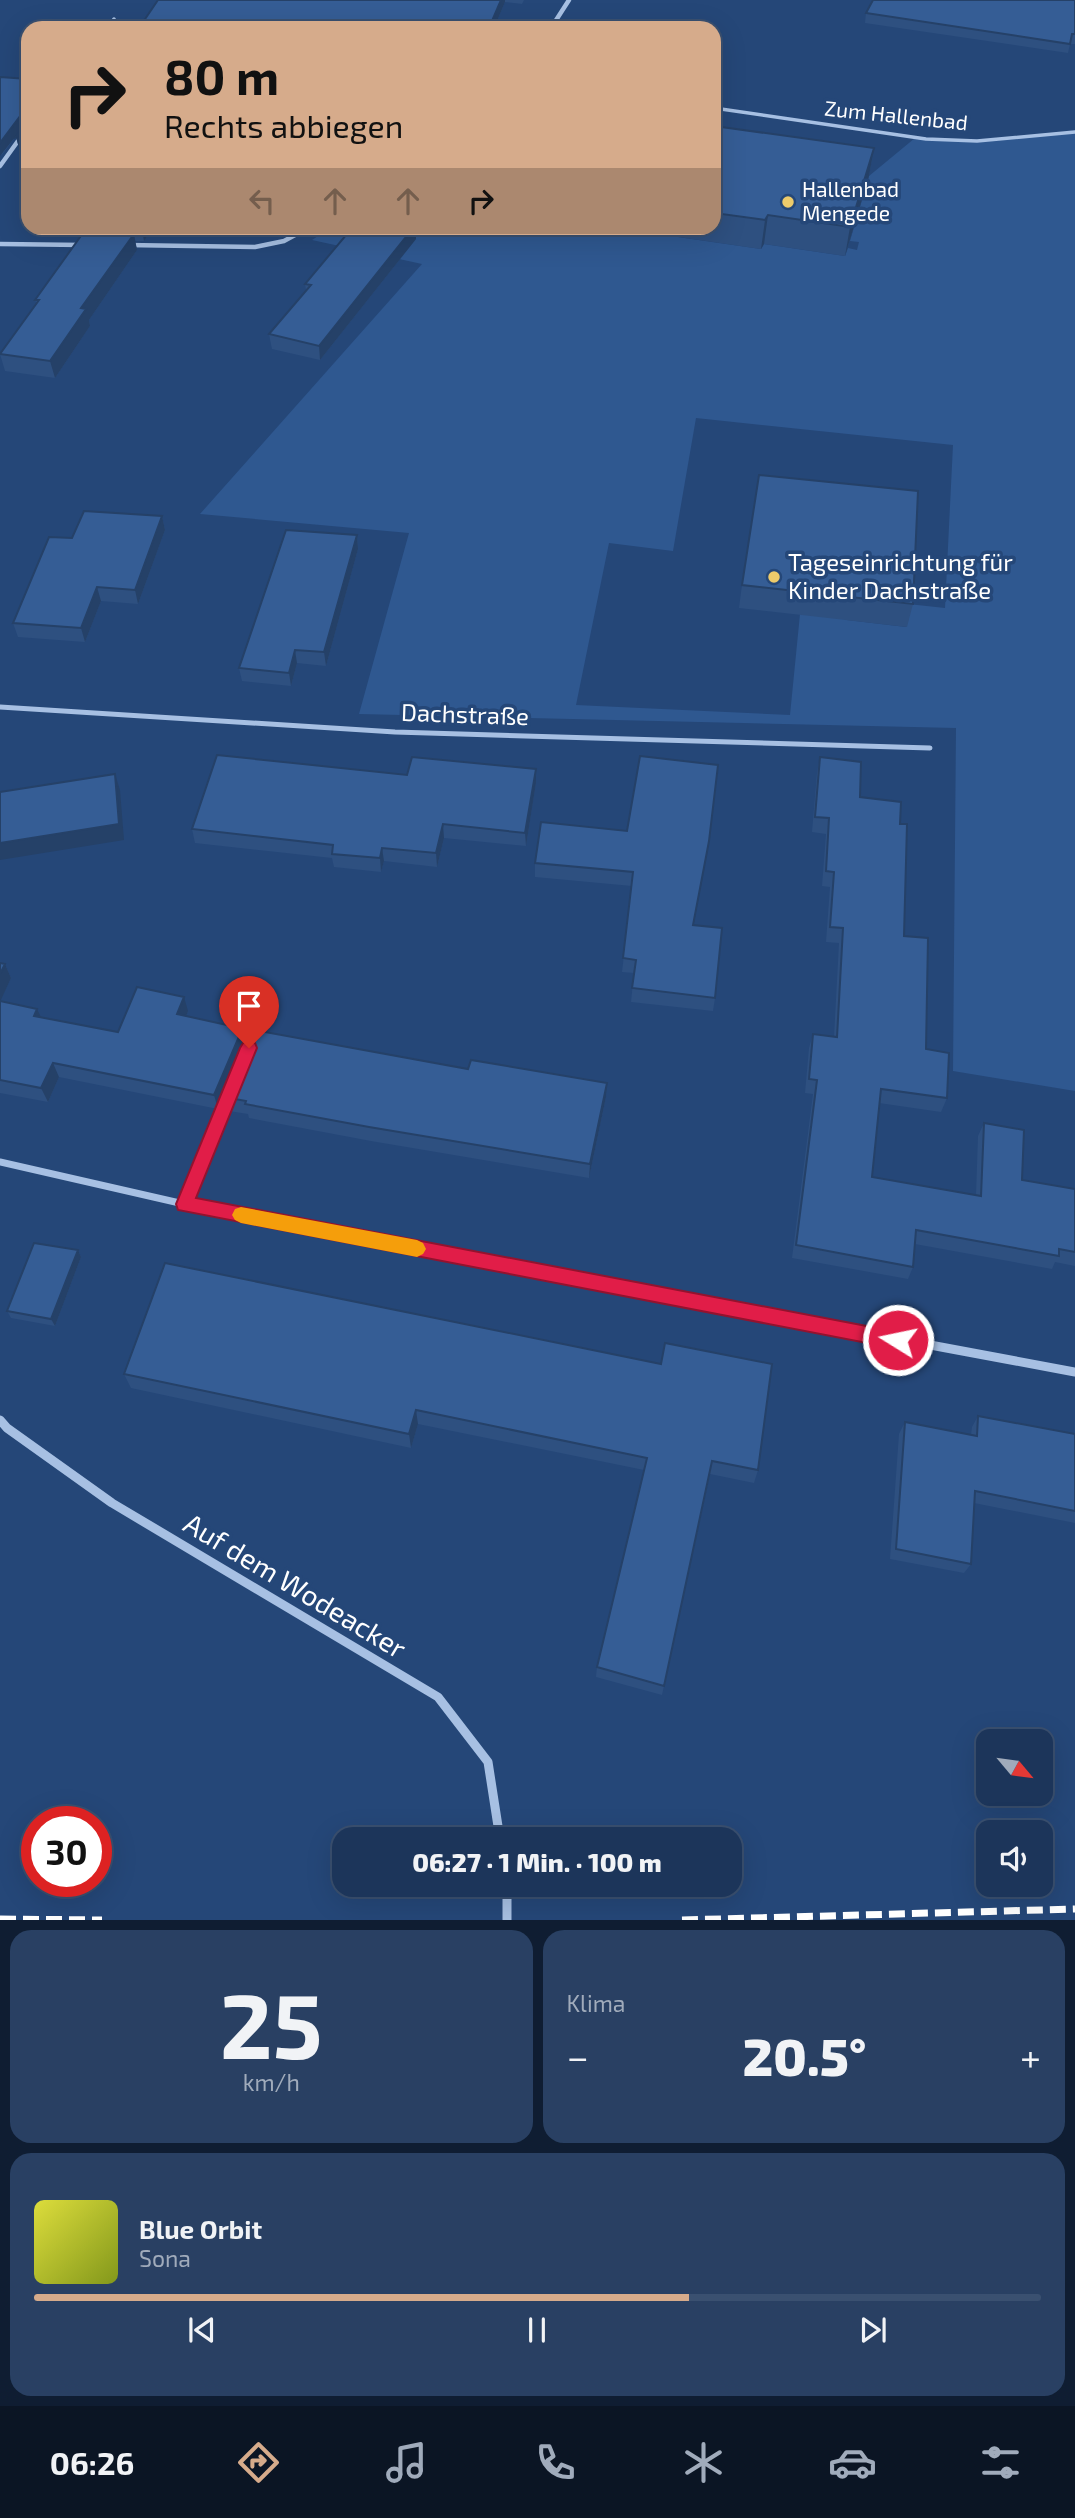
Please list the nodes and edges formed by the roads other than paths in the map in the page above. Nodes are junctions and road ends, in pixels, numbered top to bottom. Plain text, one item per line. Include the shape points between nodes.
1 (569, 0) edge
2 (556, 21) edge
3 (721, 109) edge
4 (1075, 132) edge
5 (21, 137) edge
6 (0, 166) edge
7 (295, 235) edge
8 (0, 244) edge
9 (86, 245) edge
10 (124, 245) edge
11 (0, 707) edge
12 (930, 748) dead end
13 (229, 1094) edge
14 (0, 1163) edge
15 (184, 1204) junction
16 (1075, 1372) edge
17 (0, 1420) edge
18 (498, 1827) edge
19 (507, 1897) edge
20 (507, 1920) edge

1 - 2 street
3 - 4 lane, Zum Hallenbad via 926,139 977,141
5 - 6 street
7 - 10 street via 255,247
8 - 9 street
11 - 12 street, Dachstraße via 395,732
13 - 15 lane
14 - 15 street
15 - 16 street
17 - 18 street, Auf dem Wodeacker via 111,1503 438,1697 488,1762
19 - 20 street

